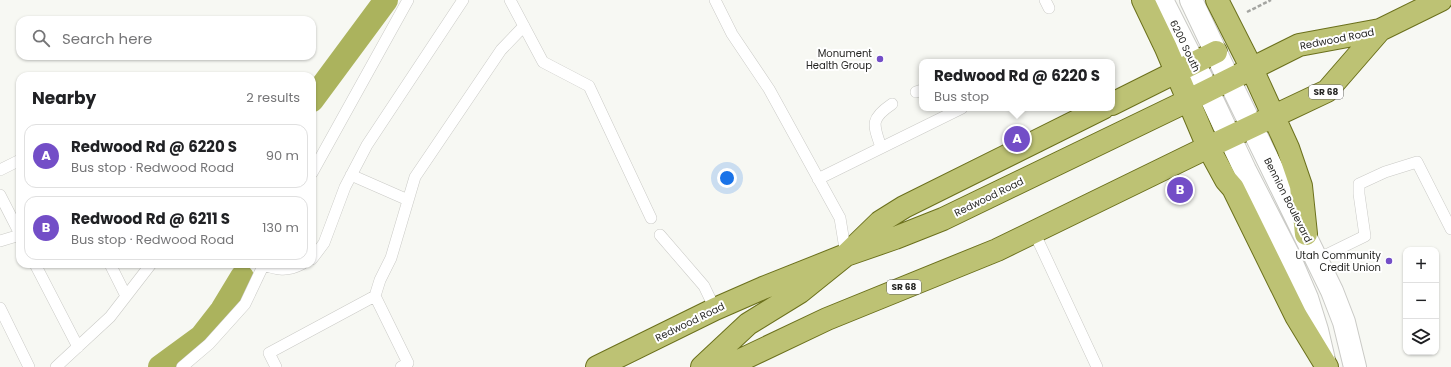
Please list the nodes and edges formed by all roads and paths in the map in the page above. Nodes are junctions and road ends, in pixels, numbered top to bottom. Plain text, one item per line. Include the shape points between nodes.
1 (408, 0) edge
2 (463, 0) edge
3 (510, 0) edge
4 (714, 0) edge
5 (1143, 0) edge
6 (1162, 0) edge
7 (1192, 0) edge
8 (1218, 0) edge
9 (1272, 0) edge
10 (1441, 0) edge
11 (1241, 15) dead end
12 (524, 26) junction
13 (1380, 30) junction
14 (1216, 52) junction
15 (1185, 68) junction
16 (1252, 69) junction
17 (1229, 80) junction
18 (1208, 91) junction
19 (1188, 101) junction
20 (1115, 103) edge
21 (892, 104) dead end
22 (956, 111) edge
23 (1097, 111) edge
24 (1274, 116) junction
25 (1252, 126) junction
26 (1229, 137) junction
27 (881, 147) junction
28 (1208, 147) junction
29 (16, 162) edge
30 (316, 166) edge
31 (0, 170) edge
32 (352, 175) junction
33 (818, 179) junction
34 (0, 195) edge
35 (408, 200) junction
36 (651, 218) dead end
37 (16, 226) edge
38 (1451, 229) edge
39 (1034, 232) junction
40 (1306, 234) junction
41 (16, 235) edge
42 (660, 235) dead end
43 (0, 241) edge
44 (316, 254) edge
45 (846, 255) junction
46 (1318, 259) junction
47 (37, 268) edge
48 (112, 268) edge
49 (148, 268) edge
50 (261, 268) edge
51 (274, 268) edge
52 (294, 268) edge
53 (126, 296) junction
54 (375, 296) junction
55 (0, 308) edge
56 (715, 309) junction
57 (78, 347) junction
58 (1326, 366) edge
59 (29, 367) edge
60 (56, 367) edge
61 (182, 367) edge
62 (276, 367) edge
63 (401, 367) edge
64 (597, 367) edge
65 (702, 367) edge
66 (726, 367) edge
67 (1097, 367) edge
68 (1355, 367) edge

1 - 30 lane
2 - 32 lane via 368,145
3 - 12 lane
4 - 33 lane via 732,34 769,89
5 - 15 main road
6 - 15 street, 6200 South
7 - 14 street
8 - 16 main road
9 - 11 path
10 - 13 main road, Redwood Road / SR 68
12 - 35 lane via 501,50 415,177
12 - 36 lane via 543,62 589,86
13 - 16 main road, Redwood Road / SR 68 via 1299,45
13 - 24 main road, Redwood Road / SR 68 via 1327,91
14 - 15 main road
14 - 17 street
15 - 18 street, 6200 South
15 - 19 main road
15 - 20 main road
16 - 17 main road, Redwood Road / SR 68
16 - 24 main road
17 - 18 main road, Redwood Road / SR 68
17 - 25 street, Bennion Boulevard
18 - 19 main road, Redwood Road / SR 68
18 - 26 street
19 - 28 main road
19 - 45 main road, Redwood Road / SR 68 via 943,218
21 - 27 lane via 876,119 874,127
22 - 27 lane
23 - 45 main road via 904,207 880,222
24 - 25 main road, Redwood Road / SR 68
24 - 40 main road via 1301,186
25 - 26 main road, Redwood Road / SR 68
25 - 40 street, Bennion Boulevard
26 - 28 main road, Redwood Road / SR 68
26 - 58 street via 1288,254 1307,298
27 - 33 lane
28 - 39 main road, Redwood Road / SR 68
28 - 58 main road via 1233,188 1296,316
29 - 31 lane
32 - 35 lane
32 - 44 lane via 344,187 324,243
33 - 45 lane via 840,218
34 - 37 lane
35 - 54 lane
38 - 46 lane via 1417,162 1385,172 1360,184 1358,194 1365,236
39 - 66 main road, Redwood Road / SR 68 via 997,250 827,319
39 - 67 lane
40 - 46 street, Bennion Boulevard
41 - 43 lane
42 - 56 lane via 704,286
45 - 56 main road, Redwood Road / SR 68
45 - 65 main road via 800,292 748,324
46 - 68 street, Bennion Boulevard via 1344,322
47 - 57 lane
48 - 53 lane
49 - 53 lane
50 - 61 lane via 245,304 209,344
51 - 52 lane
53 - 57 lane via 110,317
54 - 62 lane via 269,352
54 - 63 lane via 408,363
55 - 59 lane
56 - 64 main road, Redwood Road / SR 68
57 - 60 lane

